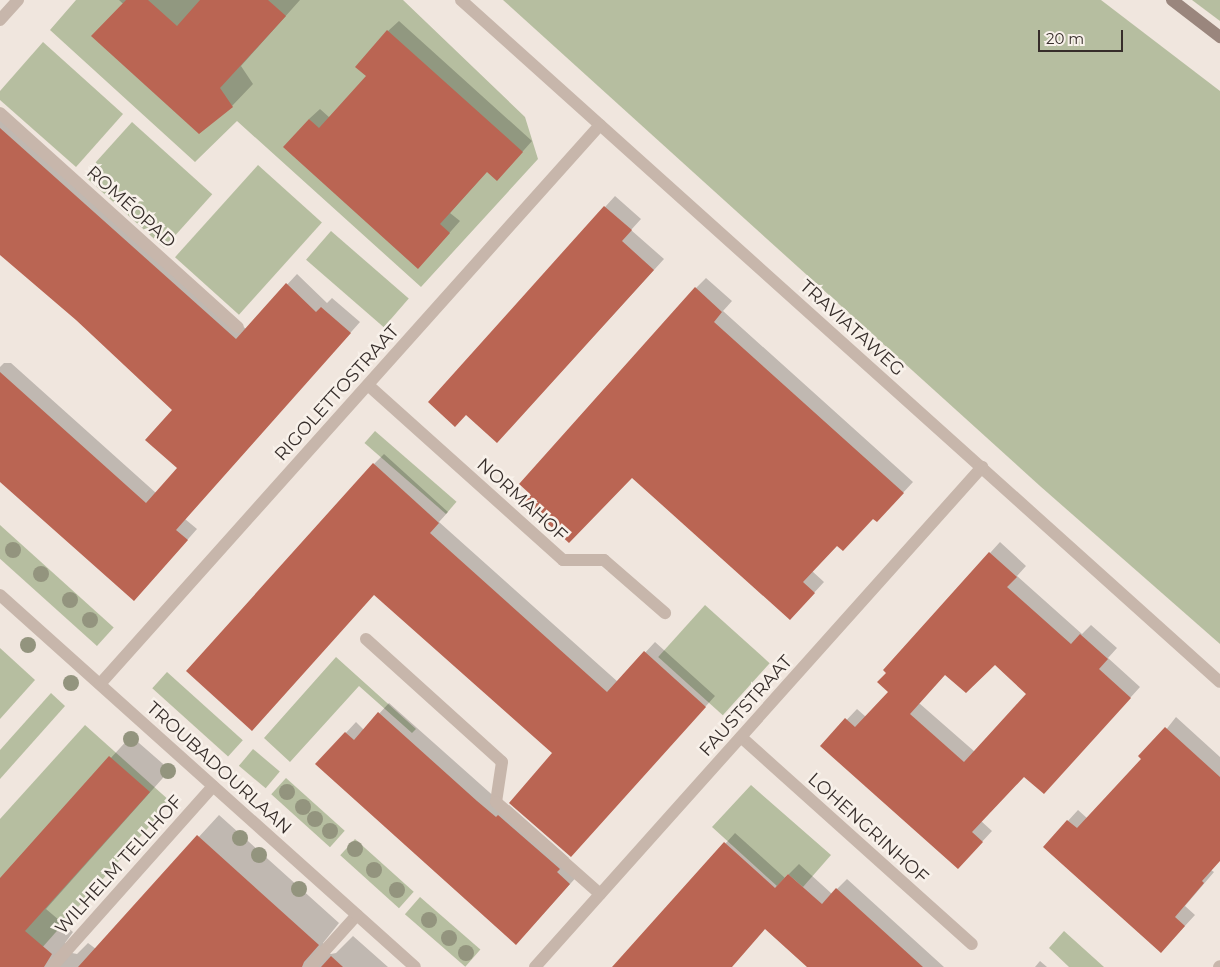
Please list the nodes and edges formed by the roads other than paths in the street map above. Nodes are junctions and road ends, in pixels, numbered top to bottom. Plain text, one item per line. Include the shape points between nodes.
1 (18, 0) edge
2 (461, 0) edge
3 (1172, 0) edge
4 (0, 20) edge
5 (1220, 37) edge
6 (0, 113) edge
7 (600, 125) junction
8 (238, 327) dead end
9 (368, 385) junction
10 (982, 468) junction
11 (0, 594) edge
12 (666, 614) dead end
13 (366, 639) dead end
14 (1220, 682) edge
15 (100, 684) junction
16 (741, 737) junction
17 (213, 786) junction
18 (600, 894) junction
19 (357, 915) junction
20 (972, 944) dead end
21 (52, 967) edge
22 (310, 967) edge
23 (414, 967) edge
24 (535, 967) edge

1 - 4 street
2 - 7 street, TRAVIATAWEG
3 - 5 main road
6 - 8 street, ROMÉOPAD
7 - 9 street, RIGOLETTOSTRAAT
7 - 10 street, TRAVIATAWEG
9 - 12 street, NORMAHOF via 563,560 604,560
9 - 15 street, RIGOLETTOSTRAAT
10 - 14 street, TRAVIATAWEG
10 - 16 street, FAUSTSTRAAT
11 - 15 street, TROUBADOURLAAN
13 - 18 street via 502,762 496,802
15 - 17 street, TROUBADOURLAAN
16 - 18 street, FAUSTSTRAAT
16 - 20 street, LOHENGRINHOF
17 - 19 street, TROUBADOURLAAN
17 - 21 street, WILHELM TELLHOF
18 - 24 street, FAUSTSTRAAT
19 - 22 street
19 - 23 street, TROUBADOURLAAN

